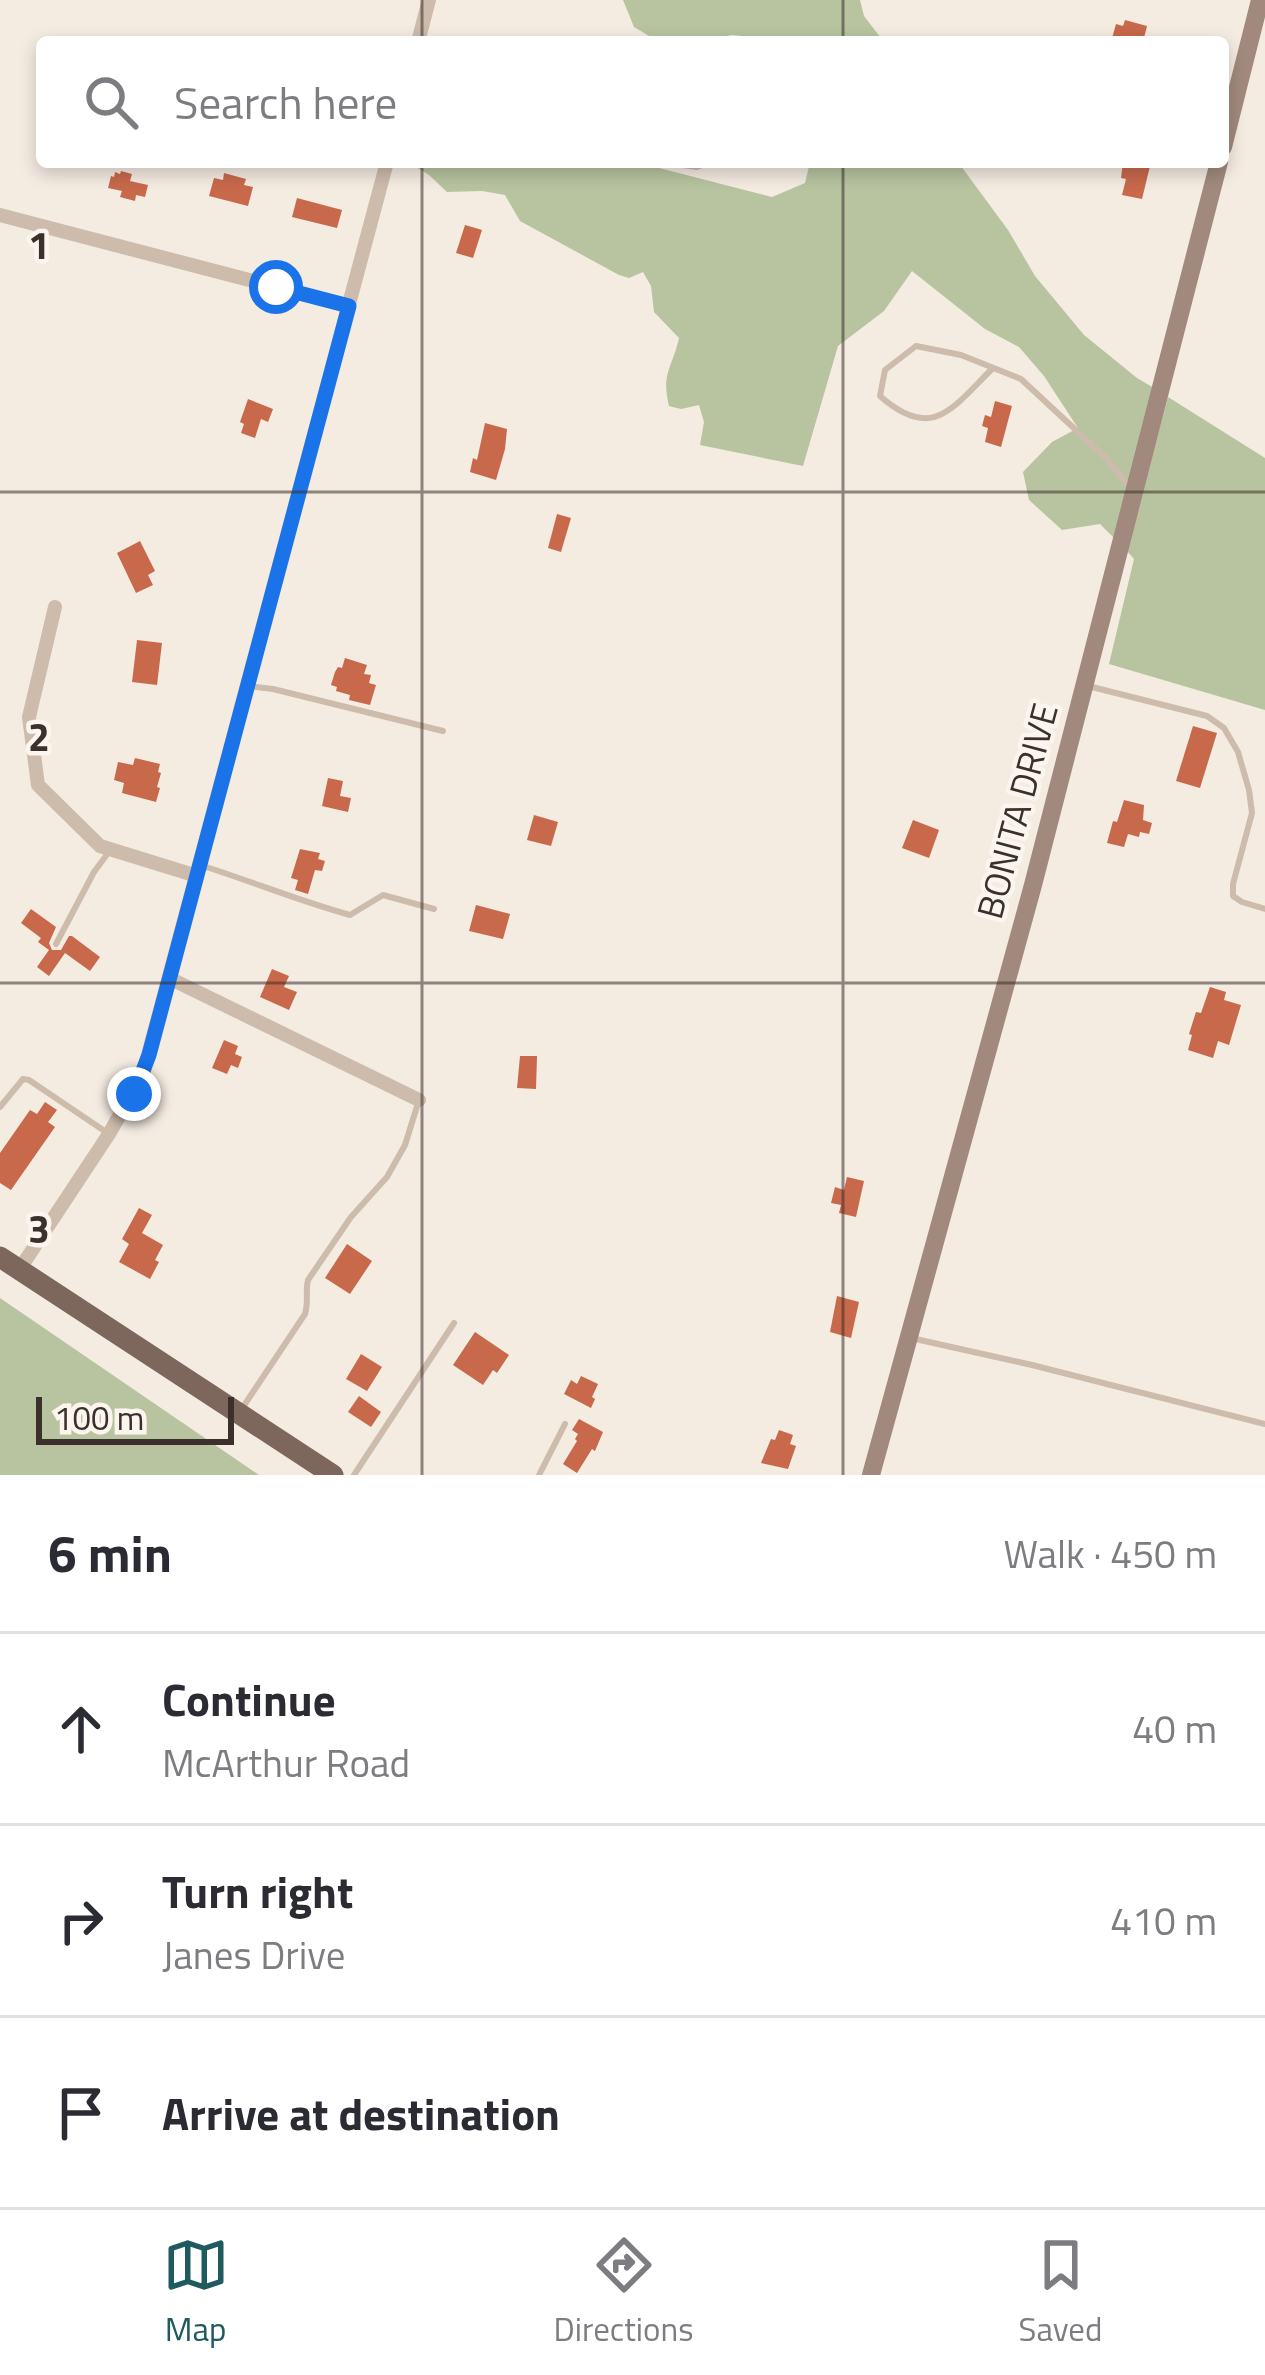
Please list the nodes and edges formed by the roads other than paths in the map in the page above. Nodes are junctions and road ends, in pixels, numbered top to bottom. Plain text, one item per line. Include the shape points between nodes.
1 (429, 0) edge
2 (1260, 0) edge
3 (420, 36) edge
4 (1229, 123) edge
5 (385, 168) edge
6 (1217, 168) edge
7 (0, 215) edge
8 (349, 306) junction
9 (993, 368) junction
10 (1134, 493) junction
11 (56, 607) dead end
12 (1084, 685) junction
13 (248, 686) junction
14 (443, 731) dead end
15 (111, 849) junction
16 (199, 870) junction
17 (1265, 908) edge
18 (434, 909) dead end
19 (56, 944) dead end
20 (170, 979) junction
21 (419, 1100) joint
22 (0, 1107) edge
23 (109, 1134) junction
24 (10, 1264) edge
25 (454, 1323) dead end
26 (908, 1337) junction
27 (239, 1413) junction
28 (565, 1424) dead end
29 (1265, 1424) edge
30 (334, 1475) edge
31 (354, 1475) edge
32 (538, 1475) edge
33 (871, 1475) edge

1 - 3 street
2 - 4 street
5 - 8 street
6 - 10 street, BONITA DRIVE
7 - 8 street
8 - 13 street
9 - 9 lane via 916,346 885,370 880,396 925,420 948,412
9 - 10 lane via 1021,379
10 - 12 street, BONITA DRIVE
11 - 15 street via 29,717 38,785
12 - 17 lane via 1207,716 1224,728 1252,813 1233,896
12 - 26 street, BONITA DRIVE
13 - 14 lane
13 - 16 street
15 - 16 street
15 - 19 lane
16 - 18 lane via 350,915 383,895
16 - 20 street
20 - 21 street
20 - 23 street via 143,1075
21 - 27 lane via 398,1159 308,1280 304,1314
22 - 23 lane via 29,1079
23 - 24 street
24 - 27 main road
25 - 31 lane
26 - 29 lane
26 - 33 street, BONITA DRIVE
27 - 30 main road
28 - 32 lane

